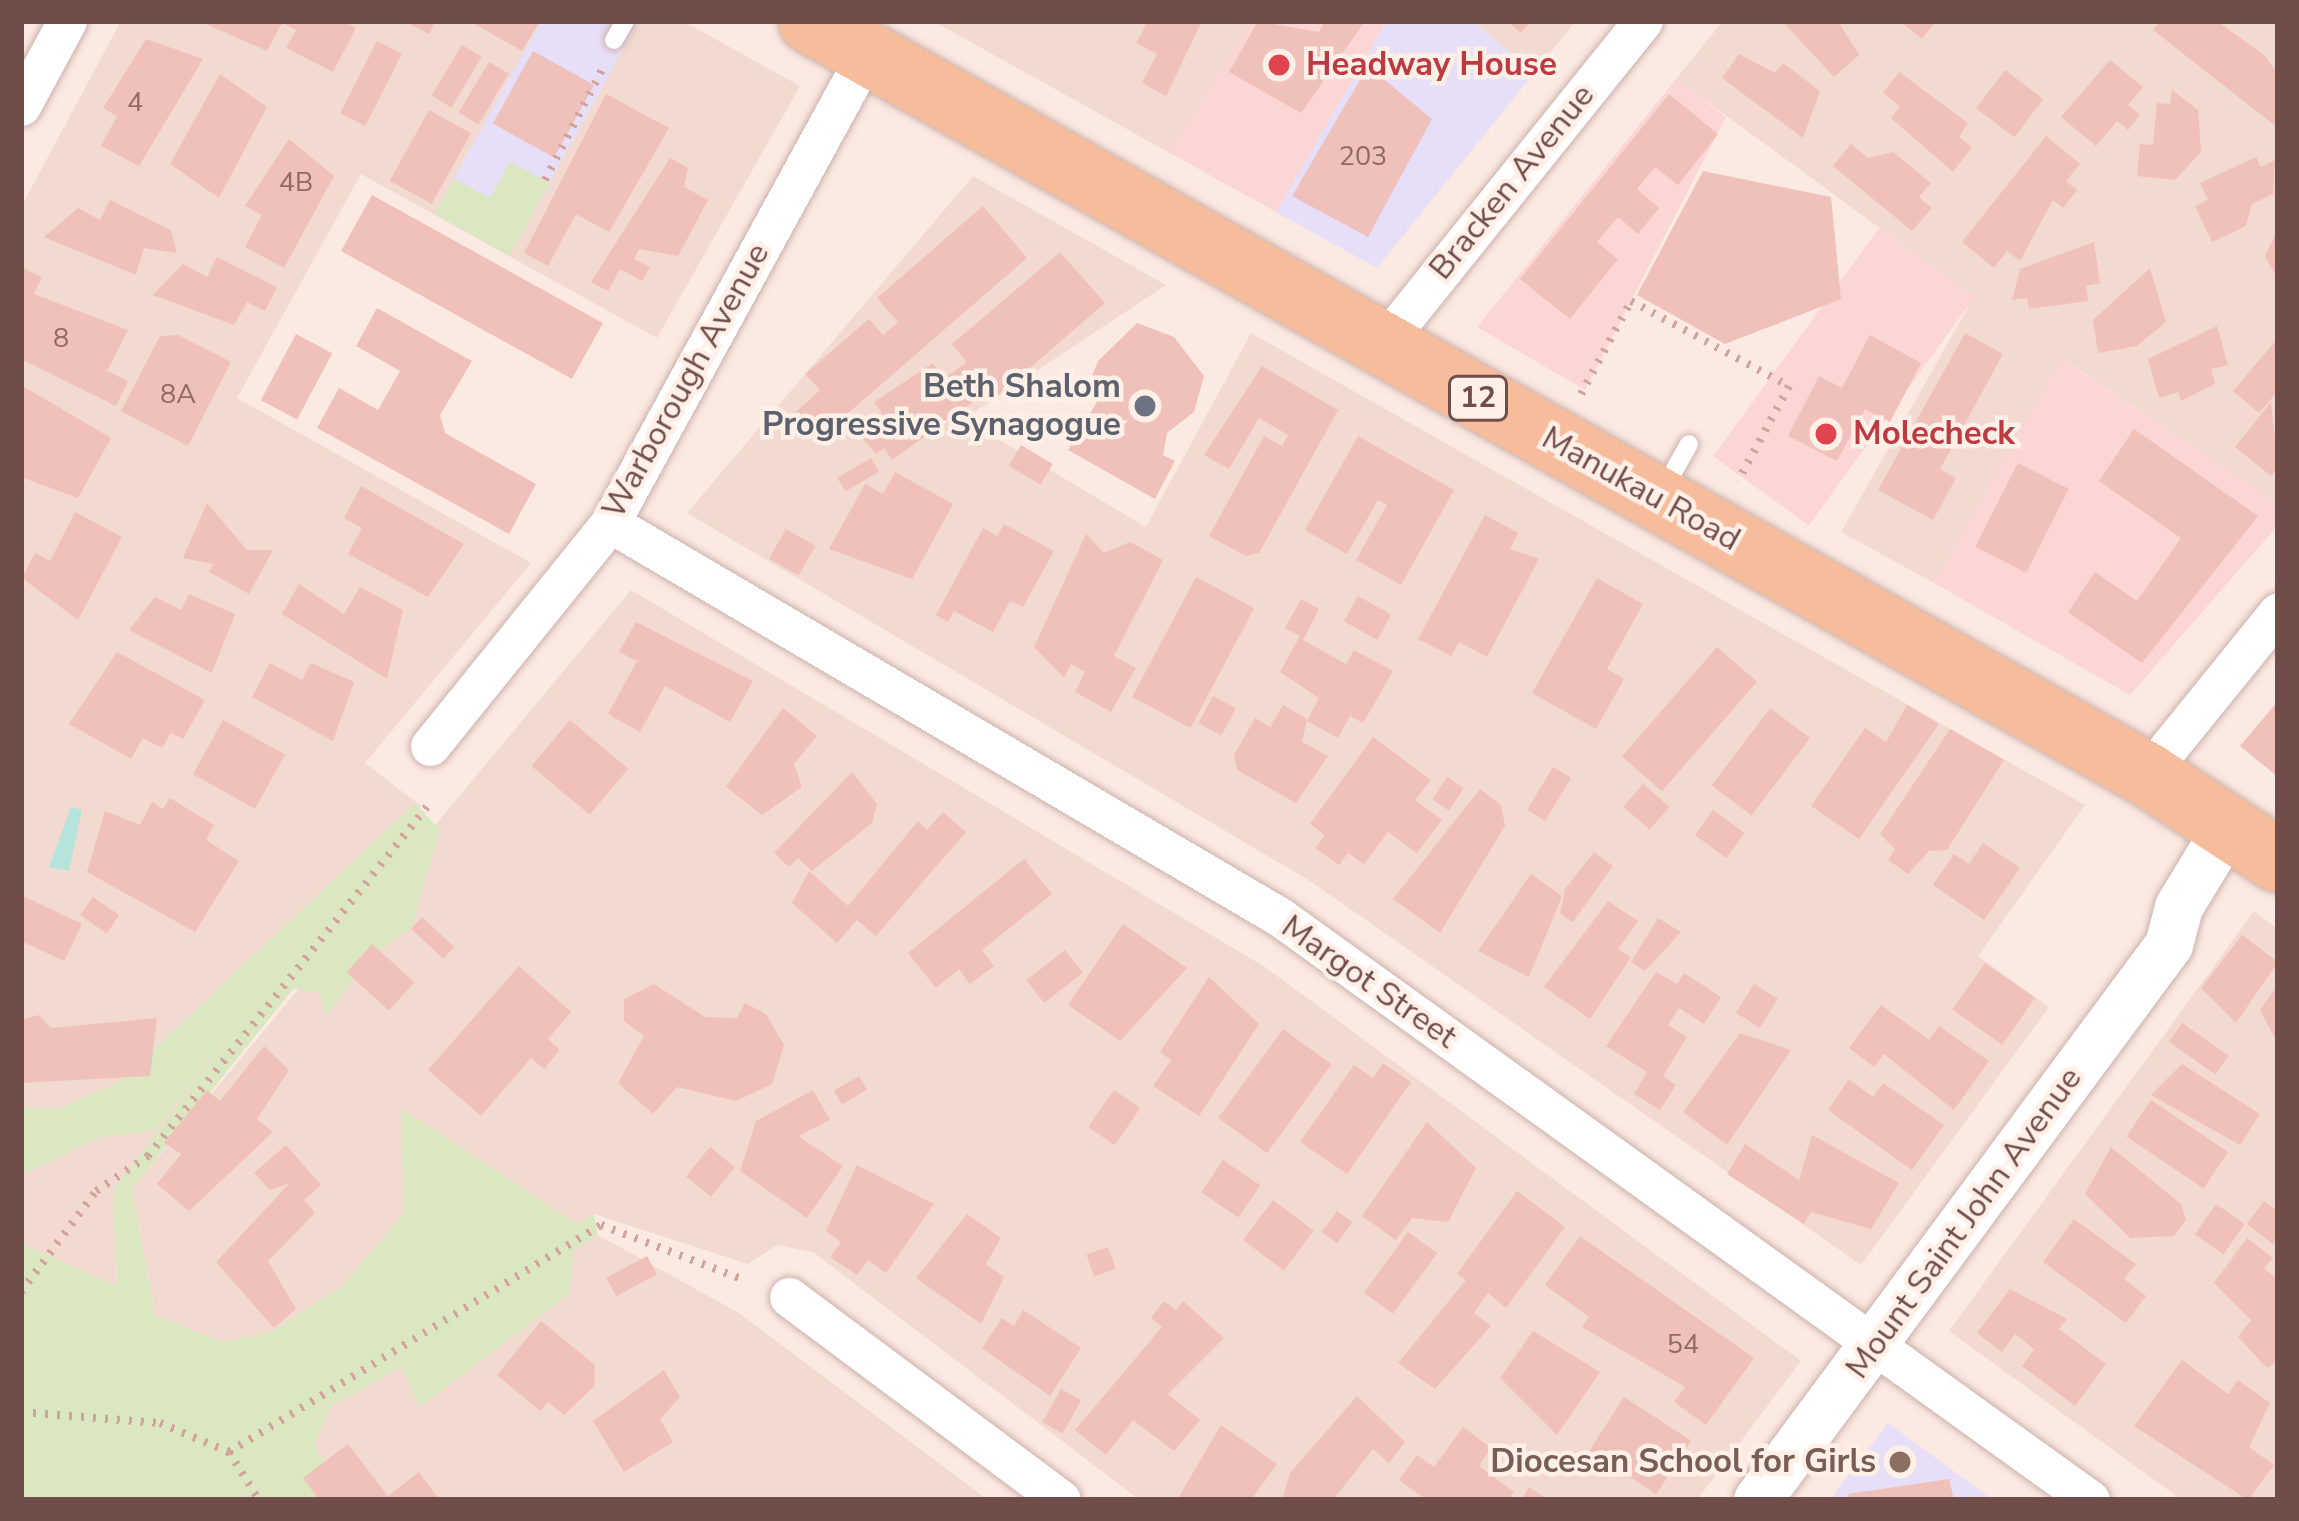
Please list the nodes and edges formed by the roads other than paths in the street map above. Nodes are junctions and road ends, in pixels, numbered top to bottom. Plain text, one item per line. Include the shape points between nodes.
1 (67, 21) edge
2 (625, 21) edge
3 (809, 21) edge
4 (1643, 21) edge
5 (614, 40) road end
6 (867, 53) junction
7 (21, 106) edge
8 (1383, 344) junction
9 (1689, 444) dead end
10 (1658, 499) junction
11 (610, 523) junction
12 (2278, 612) edge
13 (430, 746) dead end
14 (2147, 774) junction
15 (2256, 844) edge
16 (789, 1297) dead end
17 (1876, 1344) junction
18 (1061, 1500) edge
19 (1758, 1500) edge
20 (2090, 1500) edge

1 - 7 street
2 - 5 lane
3 - 6 main road, Manukau Road / 12
4 - 8 street, Bracken Avenue
6 - 8 main road, Manukau Road / 12
6 - 11 street, Warborough Avenue
8 - 10 main road, Manukau Road / 12
9 - 10 lane
10 - 14 main road, Manukau Road / 12
11 - 13 street, Warborough Avenue
11 - 17 street, Margot Street via 1280,917
12 - 14 street
14 - 15 main road, Manukau Road / 12
15 - 17 street, Mount Saint John Avenue via 2200,926 2169,945
16 - 18 street
17 - 19 street, Mount Saint John Avenue
17 - 20 street, Margot Street

